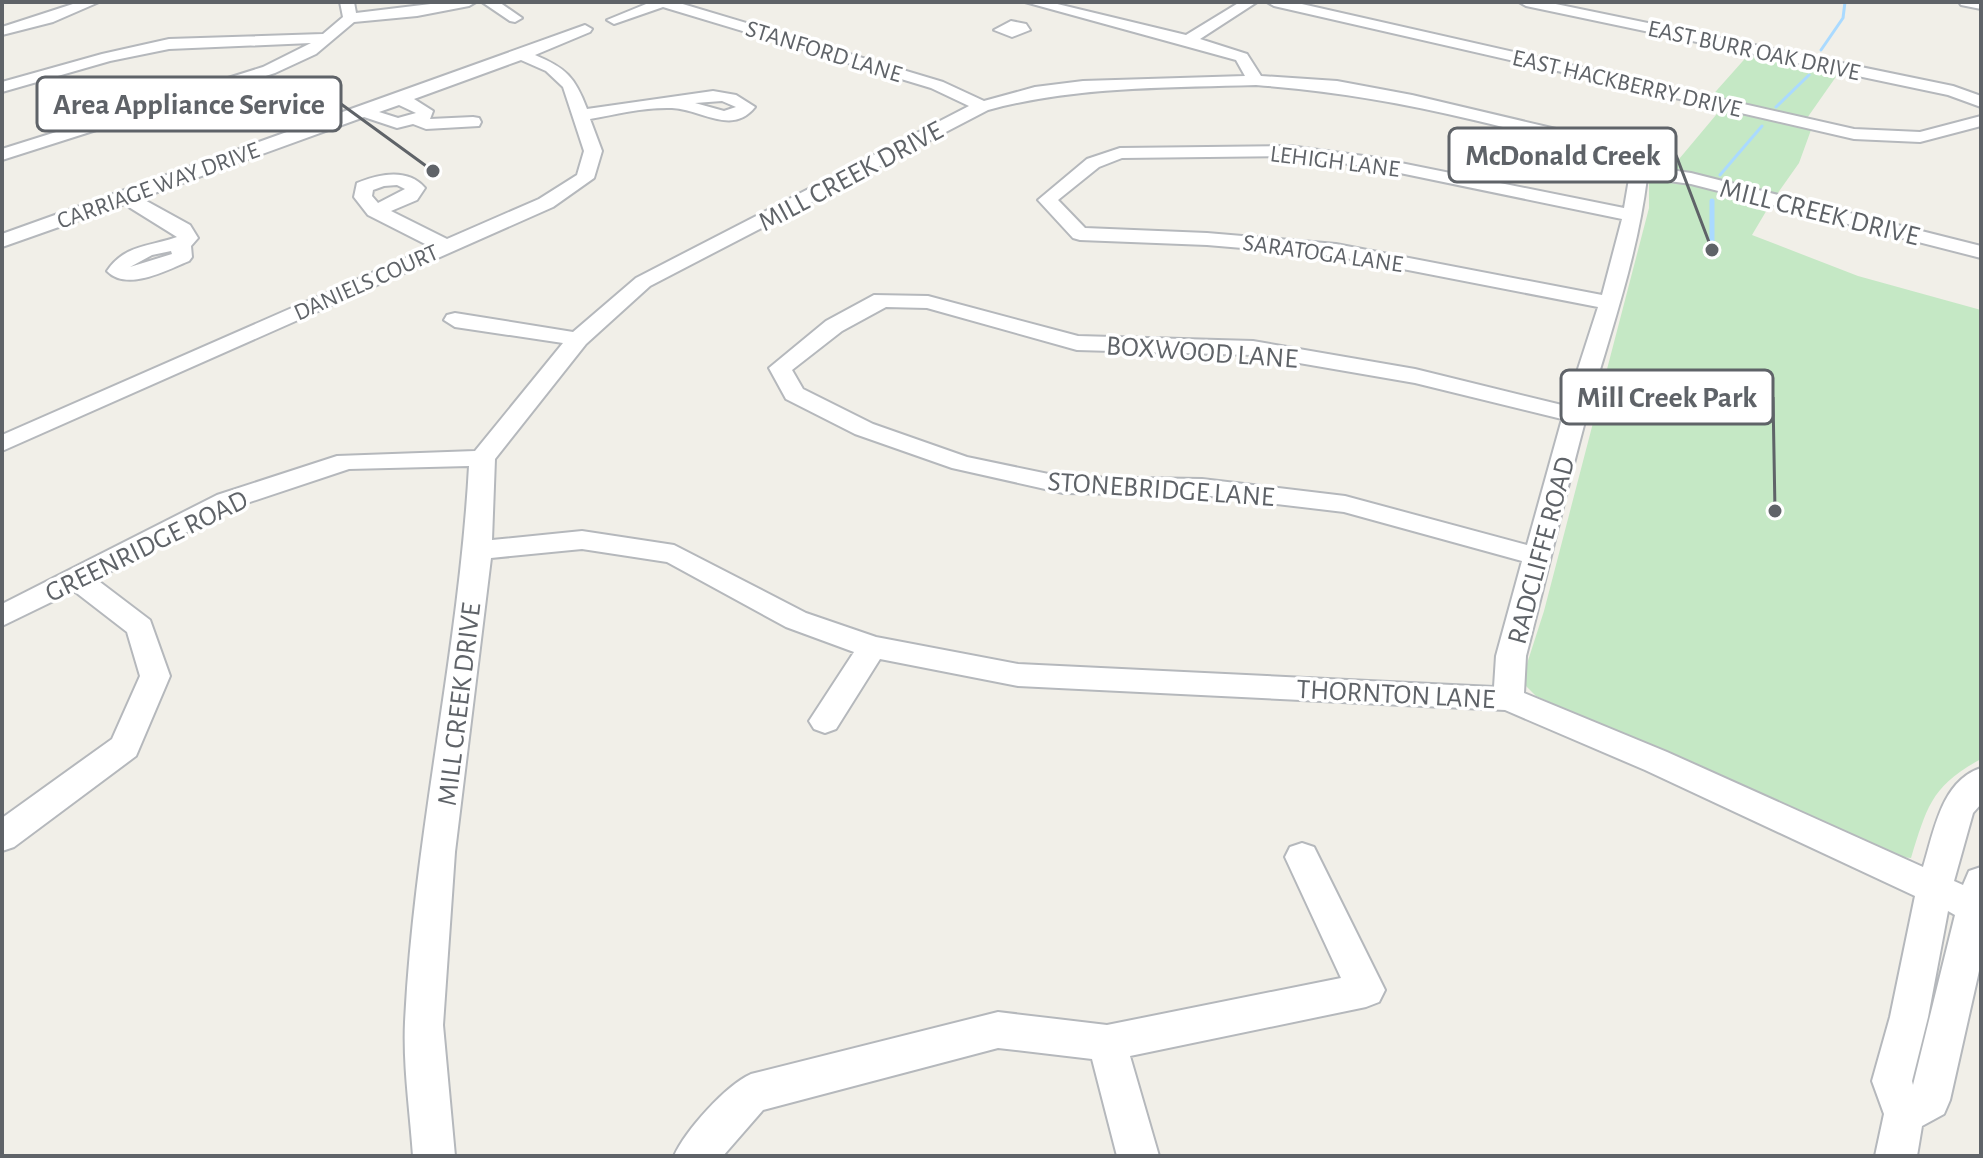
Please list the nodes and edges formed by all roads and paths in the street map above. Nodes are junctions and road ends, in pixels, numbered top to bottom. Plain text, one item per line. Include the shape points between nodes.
1 (92, 2) edge
2 (469, 2) edge
3 (489, 2) edge
4 (664, 2) edge
5 (1032, 2) edge
6 (1250, 2) edge
7 (1274, 2) edge
8 (1526, 2) edge
9 (1966, 2) edge
10 (1981, 5) edge
11 (1056, 8) junction
12 (348, 10) edge
13 (515, 18) dead end
14 (614, 20) dead end
15 (1018, 26) dead end
16 (585, 29) dead end
17 (2, 31) edge
18 (325, 38) junction
19 (1188, 40) junction
20 (522, 55) junction
21 (1256, 80) junction
22 (2, 87) edge
23 (400, 99) junction
24 (1981, 102) edge
25 (677, 103) dead end
26 (982, 106) junction
27 (364, 112) junction
28 (580, 115) junction
29 (416, 119) junction
30 (1981, 121) edge
31 (473, 122) dead end
32 (2, 155) edge
33 (1639, 171) junction
34 (126, 197) junction
35 (1047, 200) joint
36 (375, 211) dead end
37 (1633, 215) junction
38 (2, 241) edge
39 (181, 244) dead end
40 (447, 247) junction
41 (1981, 252) edge
42 (1610, 303) junction
43 (455, 320) dead end
44 (834, 326) joint
45 (578, 339) junction
46 (1575, 415) junction
47 (2, 444) edge
48 (482, 458) junction
49 (478, 550) junction
50 (1539, 557) junction
51 (75, 578) junction
52 (2, 616) edge
53 (872, 647) junction
54 (1508, 699) junction
55 (825, 721) dead end
56 (1981, 781) edge
57 (2, 837) edge
58 (1302, 857) dead end
59 (1934, 889) junction
60 (1978, 895) edge
61 (1107, 1043) junction
62 (1904, 1114) junction
63 (434, 1156) edge
64 (695, 1156) edge
65 (1138, 1156) edge
66 (1896, 1156) edge

1 - 17 street
2 - 12 street via 417,12
3 - 13 street
4 - 14 street
4 - 26 street, STANFORD LANE via 937,85
5 - 11 street
6 - 19 street
7 - 30 street, EAST HACKBERRY DRIVE via 1854,134 1920,137
8 - 24 street, EAST BURR OAK DRIVE via 1953,91
9 - 10 street
11 - 15 street
11 - 19 street
12 - 18 street
16 - 20 street, CARRIAGE WAY DRIVE
18 - 22 street via 169,44
18 - 32 street via 311,51 269,70
19 - 21 street via 1242,57
20 - 23 street, CARRIAGE WAY DRIVE
20 - 28 street, DANIELS COURT via 552,68 570,85
21 - 26 street, MILL CREEK DRIVE via 1083,86
21 - 33 street, MILL CREEK DRIVE via 1337,86 1412,100 1595,147
23 - 27 street, CARRIAGE WAY DRIVE
23 - 29 street via 425,111
25 - 28 street
26 - 45 street, MILL CREEK DRIVE via 643,282
27 - 29 street via 393,122
27 - 34 street, CARRIAGE WAY DRIVE
28 - 40 street, DANIELS COURT via 593,151 585,178 546,203
29 - 31 street via 426,124
33 - 37 street, RADCLIFFE ROAD
33 - 41 street, MILL CREEK DRIVE via 1691,179
34 - 38 street, CARRIAGE WAY DRIVE
34 - 39 street via 183,229 188,238
35 - 37 street, LEHIGH LANE via 1093,163 1120,153 1289,151 1371,162
35 - 42 street, SARATOGA LANE via 1080,234 1336,250
36 - 40 street
37 - 42 street, RADCLIFFE ROAD
40 - 47 street, DANIELS COURT
42 - 46 street, RADCLIFFE ROAD
43 - 45 street
44 - 46 street, BOXWOOD LANE via 882,300 928,302 1077,343 1253,348 1415,376
44 - 50 street, STONEBRIDGE LANE via 780,368 794,394 864,429 961,463 1063,485 1202,487 1345,504
45 - 48 street, MILL CREEK DRIVE
46 - 50 street, RADCLIFFE ROAD
48 - 49 street, MILL CREEK DRIVE
48 - 51 street, GREENRIDGE ROAD via 346,461 226,501
49 - 53 street, THORNTON LANE via 582,540 674,554 796,620
49 - 63 street, MILL CREEK DRIVE via 438,852 424,1025
50 - 54 street, RADCLIFFE ROAD via 1511,656
51 - 52 street, GREENRIDGE ROAD
51 - 57 street via 140,627 155,676 125,747
53 - 54 street, THORNTON LANE via 1018,675
53 - 55 street
54 - 59 street, THORNTON LANE
56 - 59 street via 1958,807
58 - 61 street via 1366,990
59 - 60 street, THORNTON LANE
59 - 62 street via 1892,1081
60 - 62 street via 1930,1100
61 - 64 street via 998,1030 751,1094
61 - 65 street
62 - 66 street

